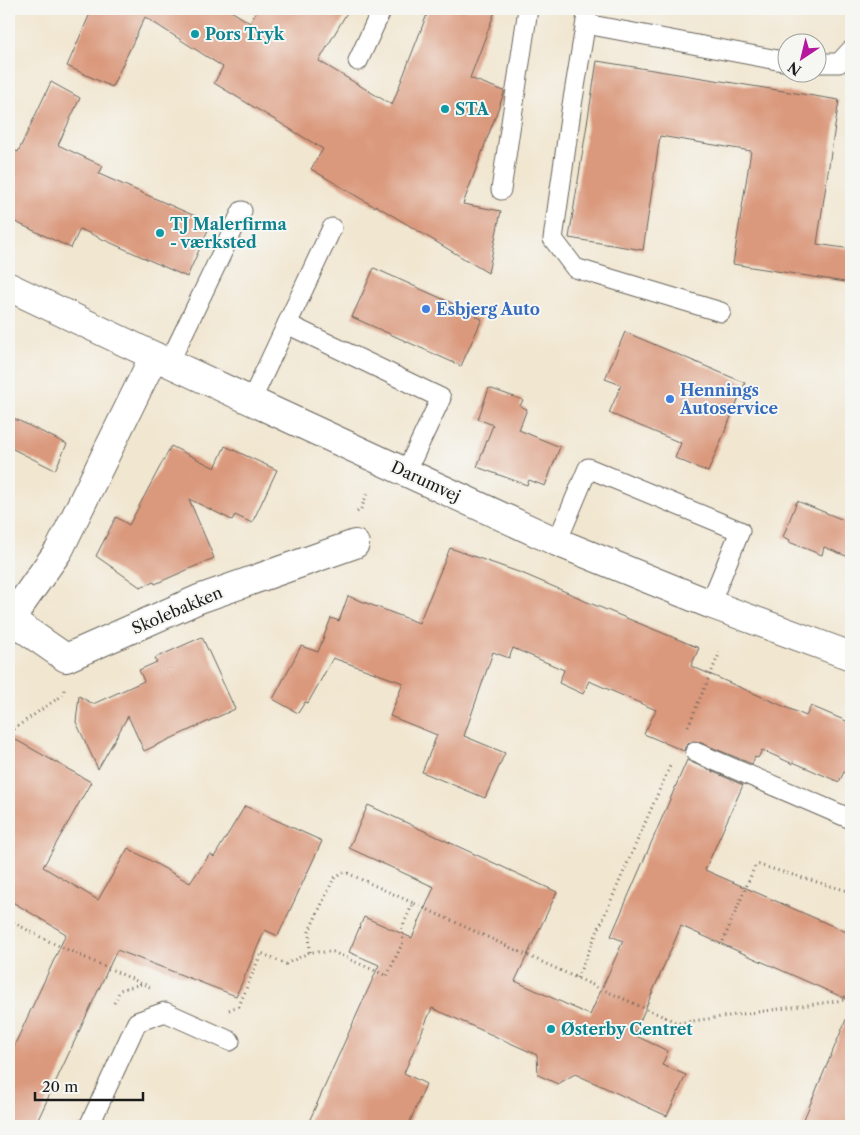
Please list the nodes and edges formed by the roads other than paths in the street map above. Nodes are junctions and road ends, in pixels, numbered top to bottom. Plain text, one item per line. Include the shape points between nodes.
1 (382, 9) edge
2 (528, 9) edge
3 (587, 16) edge
4 (851, 50) edge
5 (778, 60) edge
6 (358, 61) dead end
7 (828, 63) edge
8 (501, 190) dead end
9 (242, 211) dead end
10 (332, 228) dead end
11 (9, 287) edge
12 (721, 312) dead end
13 (287, 324) junction
14 (161, 360) junction
15 (251, 401) junction
16 (406, 472) junction
17 (557, 542) junction
18 (355, 544) dead end
19 (710, 604) junction
20 (10, 620) edge
21 (851, 656) edge
22 (695, 752) dead end
23 (851, 819) edge
24 (230, 1041) dead end
25 (89, 1126) edge

1 - 6 lane
2 - 8 lane
3 - 5 lane
3 - 12 lane via 552,239 575,268
4 - 7 lane via 839,63
9 - 14 lane
10 - 13 lane
11 - 14 street, Darumvej
13 - 15 lane
13 - 16 lane via 442,398
14 - 15 street, Darumvej
14 - 20 street via 59,550
15 - 16 street, Darumvej
16 - 17 street, Darumvej
17 - 19 street, Darumvej
17 - 19 lane via 588,468 597,471 740,531
18 - 20 street, Skolebakken via 199,599 66,658
19 - 21 street, Darumvej
22 - 23 lane
24 - 25 lane via 165,1012 137,1022

